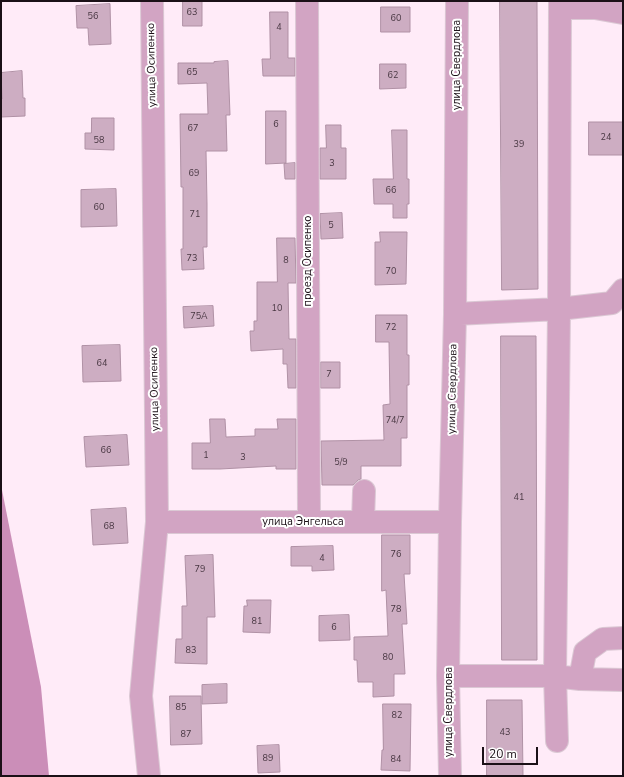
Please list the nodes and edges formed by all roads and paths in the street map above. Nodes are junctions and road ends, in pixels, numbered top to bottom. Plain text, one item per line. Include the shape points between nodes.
1 (152, 1) edge
2 (307, 1) edge
3 (457, 1) edge
4 (560, 4) edge
5 (623, 13) edge
6 (623, 290) edge
7 (559, 308) junction
8 (455, 314) junction
9 (364, 491) dead end
10 (157, 522) junction
11 (309, 522) junction
12 (363, 522) junction
13 (450, 522) junction
14 (623, 638) edge
15 (448, 676) junction
16 (554, 676) junction
17 (580, 679) junction
18 (623, 680) edge
19 (557, 741) dead end
20 (149, 776) edge
21 (450, 776) edge

1 - 10 street, улица Осипенко
2 - 11 street, проезд Осипенко
3 - 8 street, улица Свердлова
4 - 5 street
4 - 7 street
6 - 7 street via 612,303
7 - 8 street
7 - 16 street
8 - 13 street, улица Свердлова
9 - 12 street
10 - 11 street, улица Энгельса
10 - 20 street, улица Осипенко via 141,696
11 - 12 street, улица Энгельса
12 - 13 street, улица Энгельса
13 - 15 street, улица Свердлова
14 - 17 street via 603,639 585,652
15 - 16 street
15 - 21 street, улица Свердлова
16 - 17 street
16 - 19 street
17 - 18 street

